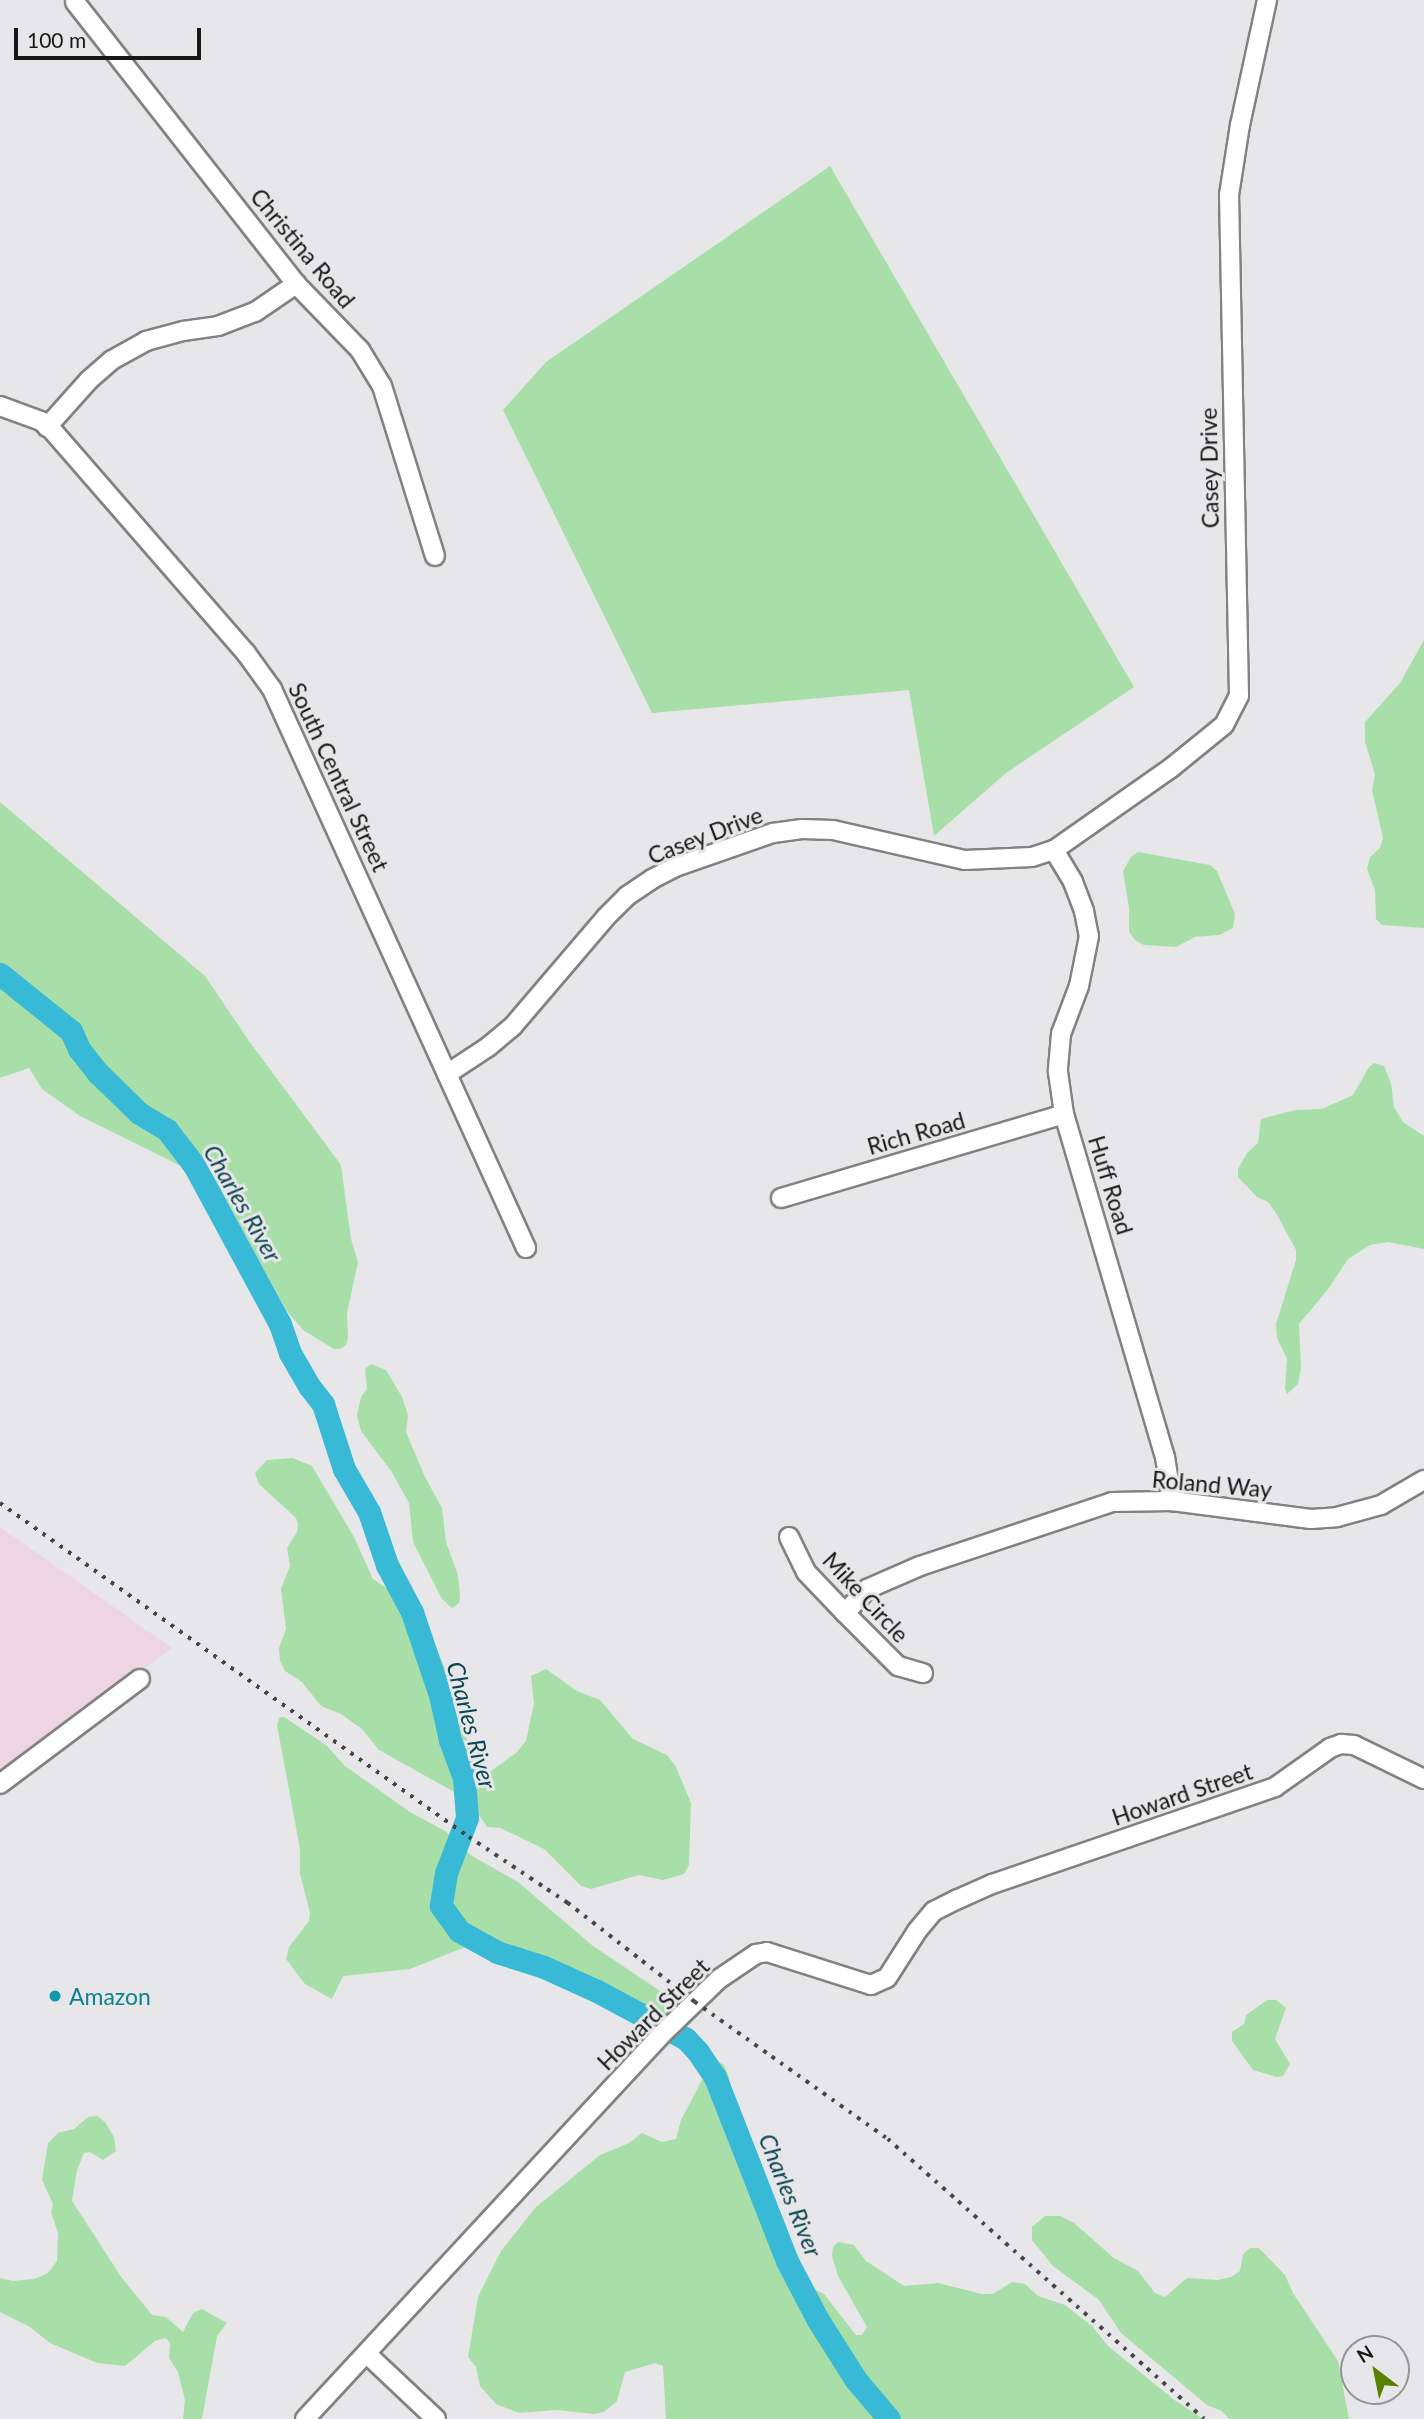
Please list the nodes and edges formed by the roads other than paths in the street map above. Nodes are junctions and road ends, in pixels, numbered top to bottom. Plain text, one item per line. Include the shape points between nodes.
1 (1267, 0) edge
2 (75, 2) dead end
3 (296, 285) junction
4 (0, 405) edge
5 (47, 426) junction
6 (435, 556) dead end
7 (1054, 850) junction
8 (447, 1074) junction
9 (1064, 1114) junction
10 (781, 1198) dead end
11 (526, 1248) dead end
12 (1424, 1480) edge
13 (1172, 1501) junction
14 (789, 1537) dead end
15 (845, 1613) junction
16 (923, 1673) dead end
17 (140, 1679) dead end
18 (1424, 1779) edge
19 (0, 1784) edge
20 (367, 2354) junction
21 (304, 2419) edge
22 (436, 2419) edge

1 - 7 street, Casey Drive via 1229,195 1239,696 1224,725
2 - 3 street, Christina Road
3 - 5 street via 255,312 218,326 146,341 112,360
3 - 6 street, Christina Road via 360,350 382,386
4 - 5 street, South Central Street
5 - 8 street, South Central Street via 246,653 272,689
7 - 8 street, Casey Drive via 1032,857 965,860 834,830 802,829 773,833 678,866 627,897 513,1026
7 - 9 street, Huff Road via 1073,882 1089,936 1080,986 1061,1034 1058,1072
8 - 11 street, South Central Street
9 - 10 street, Rich Road
9 - 13 street, Huff Road via 1165,1457
12 - 13 street, Roland Way via 1381,1505 1337,1517 1311,1519
13 - 15 street, Roland Way via 1112,1502 987,1542 867,1589
14 - 15 street, Mike Circle via 806,1572
15 - 16 street, Mike Circle via 898,1666
17 - 19 street
18 - 20 street, Howard Street via 1354,1745 1330,1748 1294,1776 1257,1795 992,1884 934,1911 887,1979 871,1985 767,1952 756,1954 719,1979 662,2034
20 - 21 street, Howard Street
20 - 22 street

